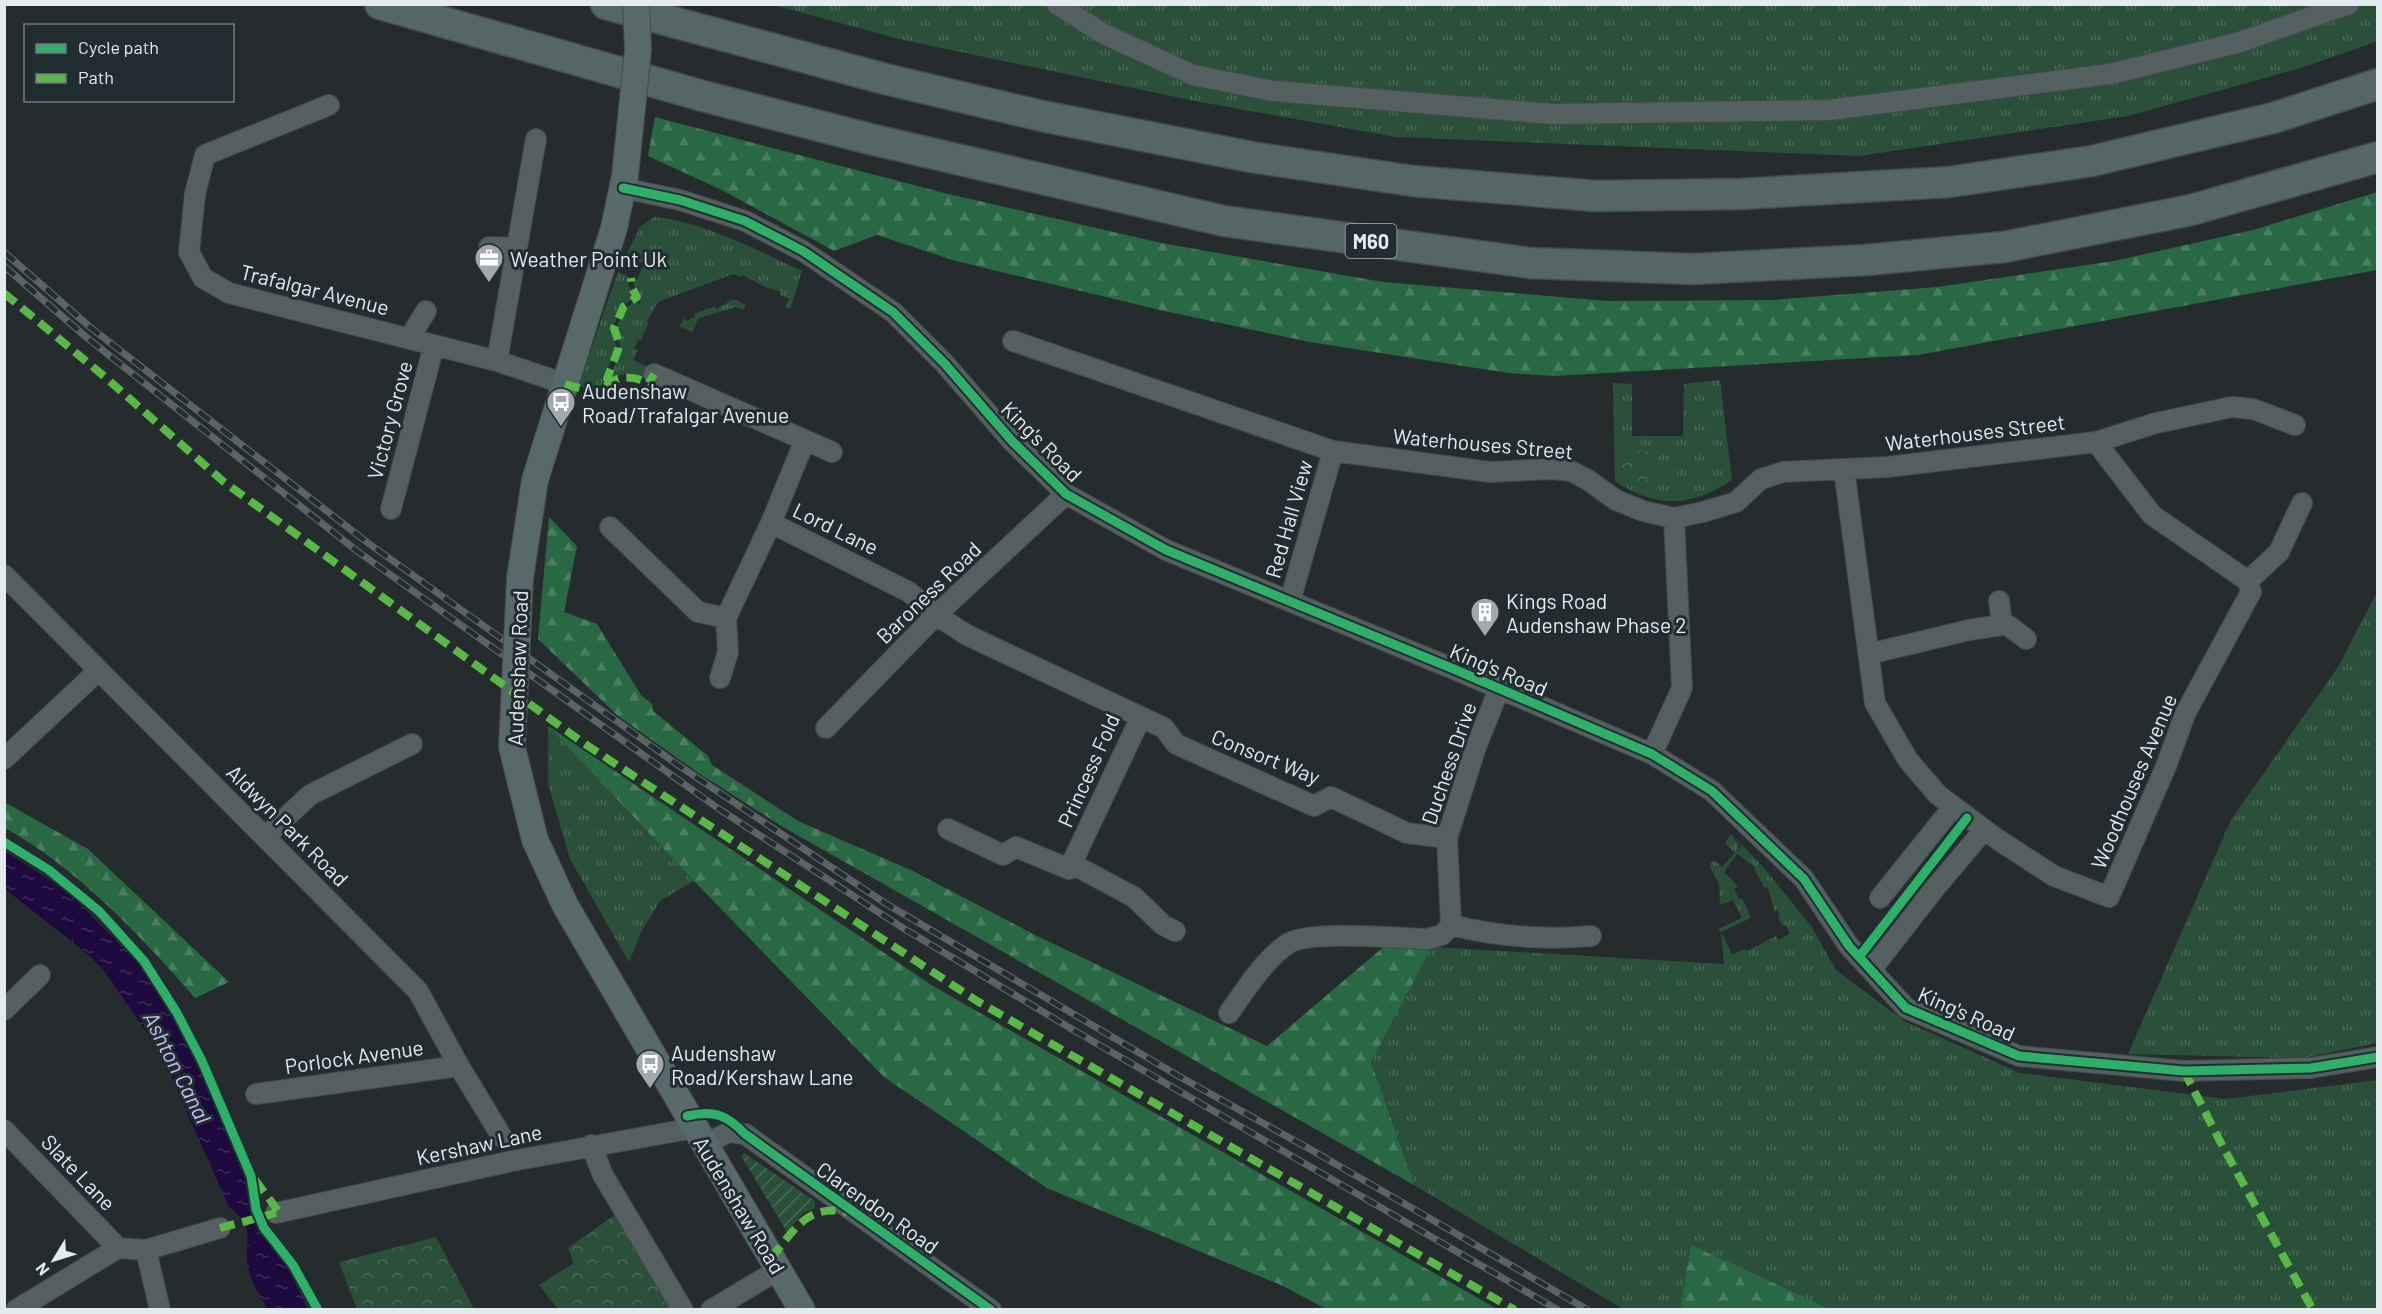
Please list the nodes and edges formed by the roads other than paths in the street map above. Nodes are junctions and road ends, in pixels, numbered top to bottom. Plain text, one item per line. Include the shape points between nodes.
1 (380, 4) edge
2 (606, 4) edge
3 (636, 4) edge
4 (1057, 4) edge
5 (2349, 4) edge
6 (2378, 84) edge
7 (329, 105) dead end
8 (537, 139) dead end
9 (2378, 157) edge
10 (624, 182) junction
11 (489, 247) dead end
12 (516, 249) junction
13 (426, 311) dead end
14 (410, 337) junction
15 (1013, 341) dead end
16 (434, 345) junction
17 (497, 361) junction
18 (654, 374) dead end
19 (565, 384) junction
20 (2295, 425) dead end
21 (805, 440) junction
22 (2096, 442) junction
23 (1333, 451) junction
24 (832, 452) dead end
25 (1844, 469) junction
26 (1066, 494) junction
27 (2302, 503) dead end
28 (391, 509) dead end
29 (1674, 519) junction
30 (771, 523) junction
31 (610, 527) dead end
32 (4, 575) edge
33 (2248, 581) junction
34 (1290, 601) junction
35 (1999, 601) dead end
36 (936, 615) junction
37 (726, 618) junction
38 (2002, 625) junction
39 (2026, 639) dead end
40 (1869, 654) junction
41 (98, 671) junction
42 (720, 678) dead end
43 (1499, 689) junction
44 (1141, 717) junction
45 (826, 728) dead end
46 (412, 744) dead end
47 (1652, 754) junction
48 (4, 759) edge
49 (1953, 807) junction
50 (948, 829) dead end
51 (1984, 830) junction
52 (266, 836) junction
53 (1447, 838) junction
54 (1070, 866) junction
55 (1880, 898) dead end
56 (1451, 925) junction
57 (1174, 931) dead end
58 (1591, 936) dead end
59 (1871, 970) junction
60 (40, 975) dead end
61 (4, 1010) edge
62 (1229, 1013) dead end
63 (2378, 1057) edge
64 (459, 1066) junction
65 (256, 1094) dead end
66 (4, 1130) edge
67 (699, 1136) junction
68 (502, 1137) dead end
69 (591, 1145) junction
70 (276, 1213) dead end
71 (220, 1228) dead end
72 (118, 1248) junction
73 (146, 1250) junction
74 (778, 1270) junction
75 (15, 1310) edge
76 (160, 1310) edge
77 (683, 1310) edge
78 (711, 1310) edge
79 (802, 1310) edge
80 (992, 1310) edge

1 - 9 highway, M60 via 726,102 1224,221 1530,263 1694,269 1866,260 2004,247 2191,210
2 - 6 highway via 885,79 1251,157 1413,181 1595,196 1740,194 1949,182 2092,161 2273,118
3 - 10 main road, Audenshaw Road, bridge via 638,50
4 - 5 street via 1102,33 1192,75 1273,90 1553,114 1830,110 2110,74 2237,44
7 - 14 street, Trafalgar Avenue via 205,155 195,194 189,252 203,278 229,293
8 - 12 street
10 - 19 main road, Audenshaw Road via 614,228
10 - 26 street, King's Road via 745,222 803,251 893,312
11 - 12 street
12 - 17 street
13 - 14 street
14 - 16 street, Trafalgar Avenue
15 - 23 street, Waterhouses Street
16 - 17 street, Trafalgar Avenue
16 - 28 street, Victory Grove
17 - 19 street, Trafalgar Avenue
18 - 21 street
19 - 67 main road, Audenshaw Road, bridge via 535,480 520,578 512,747 535,840 565,905
20 - 22 street, Waterhouses Street via 2253,409 2232,407 2156,423
21 - 24 street
21 - 30 street
22 - 25 street, Waterhouses Street
22 - 33 street via 2152,515
23 - 29 street, Waterhouses Street via 1490,472 1572,471 1616,501
23 - 34 street, Red Hall View
25 - 29 street, Waterhouses Street via 1783,472 1761,479 1736,501
25 - 40 street, Woodhouses Avenue
26 - 34 street, King's Road via 1166,550
26 - 36 street, Baroness Road
27 - 33 street via 2285,544
29 - 47 street via 1682,688
30 - 36 street, Lord Lane via 909,592
30 - 37 street, Lord Lane
31 - 37 street via 698,612
32 - 41 street, Aldwyn Park Road
33 - 51 street, Woodhouses Avenue via 2251,592 2186,714 2109,897 2054,876
34 - 43 street, King's Road
35 - 38 street
36 - 44 street, Princess Fold via 967,635
36 - 45 street, Baroness Road
37 - 42 street, Lord Lane via 728,652
38 - 39 street
38 - 40 street
40 - 49 street, Woodhouses Avenue via 1875,703 1908,760
41 - 48 street
41 - 52 street, Aldwyn Park Road
43 - 47 street, King's Road
43 - 53 street, Duchess Drive
44 - 53 street, Consort Way via 1164,728 1176,744 1314,806 1331,797 1407,833
44 - 54 street, Princess Fold
46 - 52 street via 310,795
47 - 59 street, King's Road via 1712,791 1804,879 1849,946
49 - 51 street, Woodhouses Avenue
49 - 55 street
50 - 54 street via 1003,855 1016,847
51 - 59 street
52 - 64 street, Aldwyn Park Road via 418,991
53 - 56 street, Duchess Drive
54 - 57 street via 1134,897 1163,926
56 - 58 street via 1478,932
56 - 62 street via 1442,935 1427,939 1321,936 1290,942 1257,973
59 - 63 street, King's Road via 1906,1008 2019,1056 2184,1071 2311,1068
60 - 61 street
64 - 65 street, Porlock Avenue
64 - 68 street, Aldwyn Park Road
66 - 72 street, Slate Lane
67 - 69 street, Kershaw Lane
67 - 74 main road, Audenshaw Road
67 - 80 street, Clarendon Road via 745,1134
69 - 70 street, Kershaw Lane
69 - 77 street via 603,1175
71 - 73 street
72 - 73 street
72 - 75 street
73 - 76 street
74 - 78 street
74 - 79 main road, Audenshaw Road

